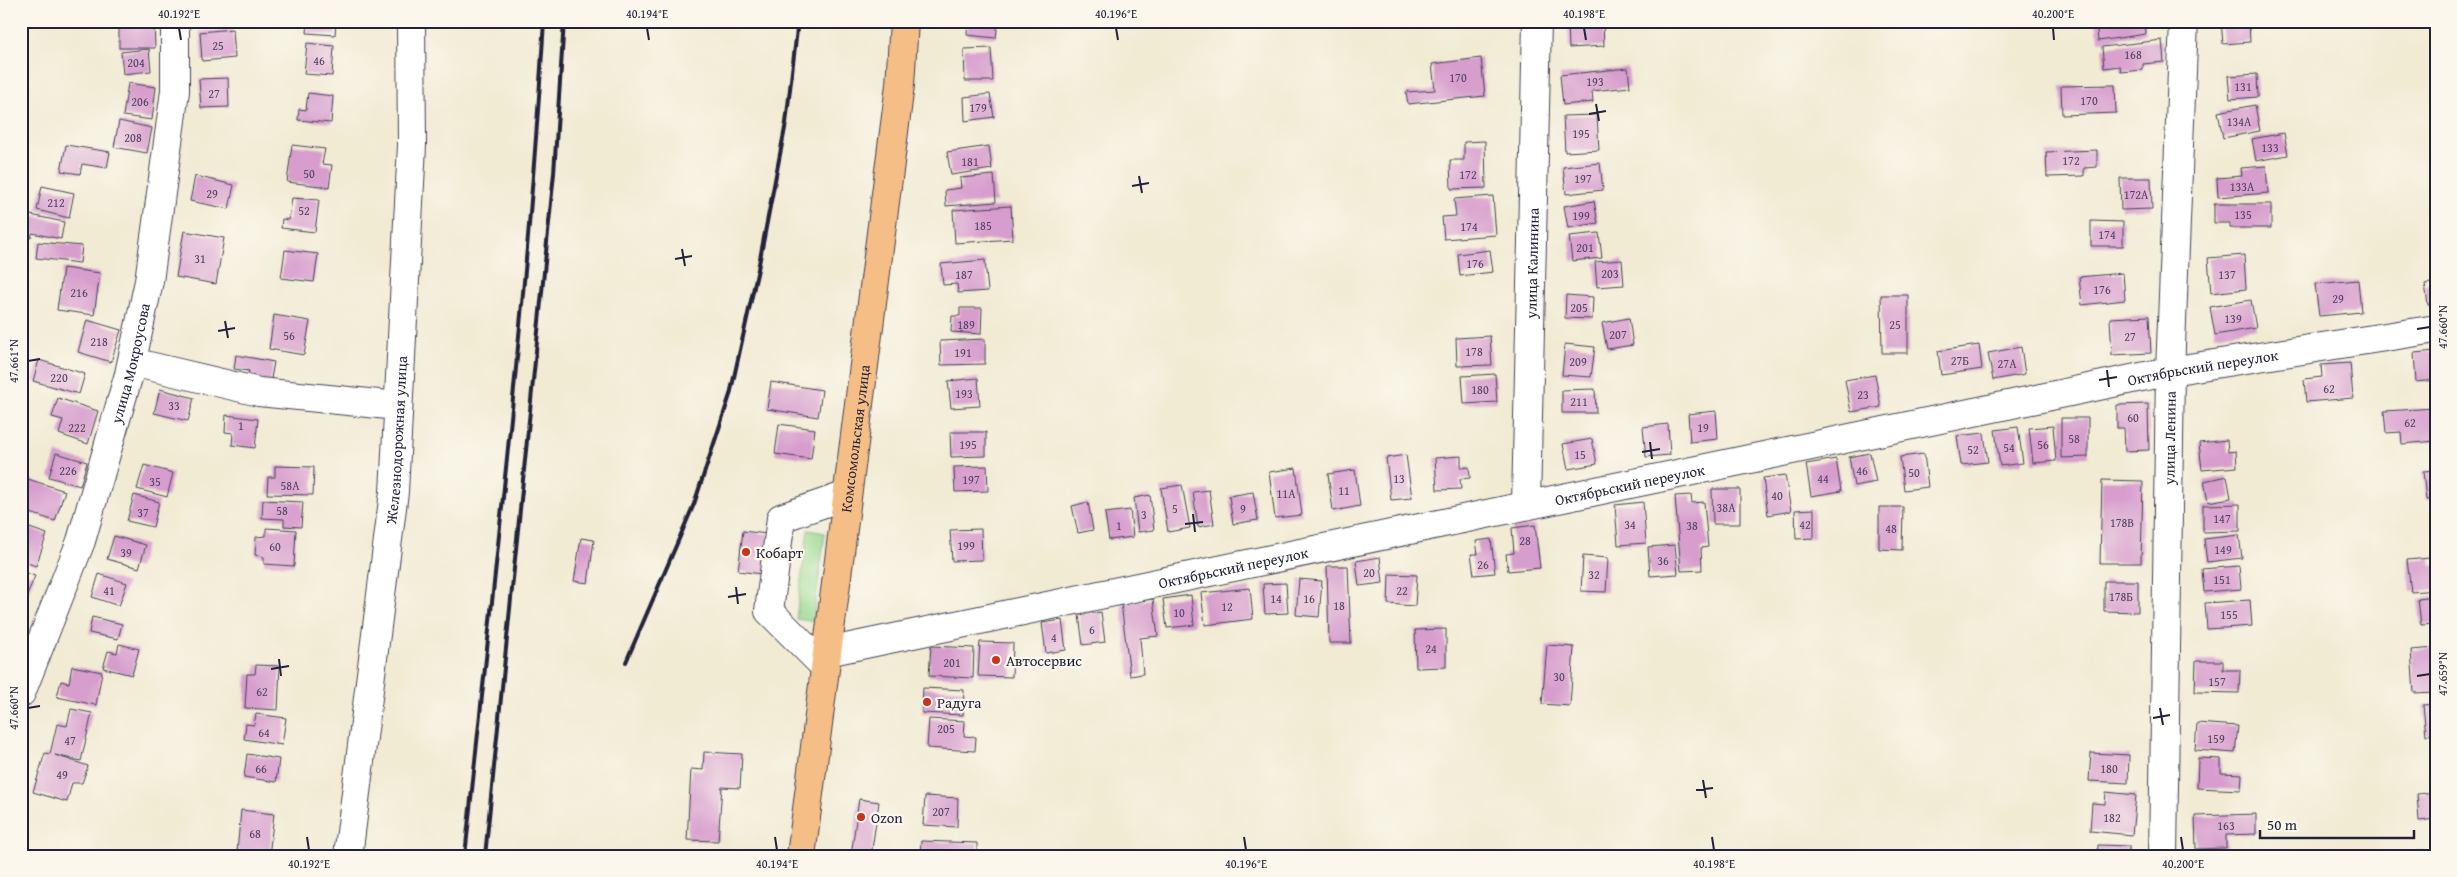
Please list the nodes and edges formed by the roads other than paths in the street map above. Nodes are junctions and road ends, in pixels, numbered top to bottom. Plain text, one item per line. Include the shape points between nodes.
1 (175, 21) edge
2 (411, 21) edge
3 (904, 21) edge
4 (1537, 21) edge
5 (2184, 21) edge
6 (2436, 329) edge
7 (132, 362) junction
8 (2170, 371) junction
9 (398, 406) junction
10 (847, 496) junction
11 (1526, 504) junction
12 (826, 659) junction
13 (21, 693) edge
14 (348, 856) edge
15 (801, 856) edge
16 (2163, 856) edge

1 - 7 street, улица Мокроусова via 175,91 150,281
2 - 9 street, Железнодорожная улица via 412,145
3 - 10 main road, Комсомольская улица via 900,84
4 - 11 street, улица Калинина
5 - 8 street, улица Ленина
6 - 8 street, Октябрьский переулок
7 - 9 street via 259,392
7 - 13 street, улица Мокроусова via 81,541
8 - 11 street, Октябрьский переулок
8 - 16 street, улица Ленина
9 - 14 street, Железнодорожная улица via 394,492
10 - 12 main road, Комсомольская улица
10 - 12 street via 781,518 769,612
11 - 12 street, Октябрьский переулок
12 - 15 main road, Комсомольская улица

